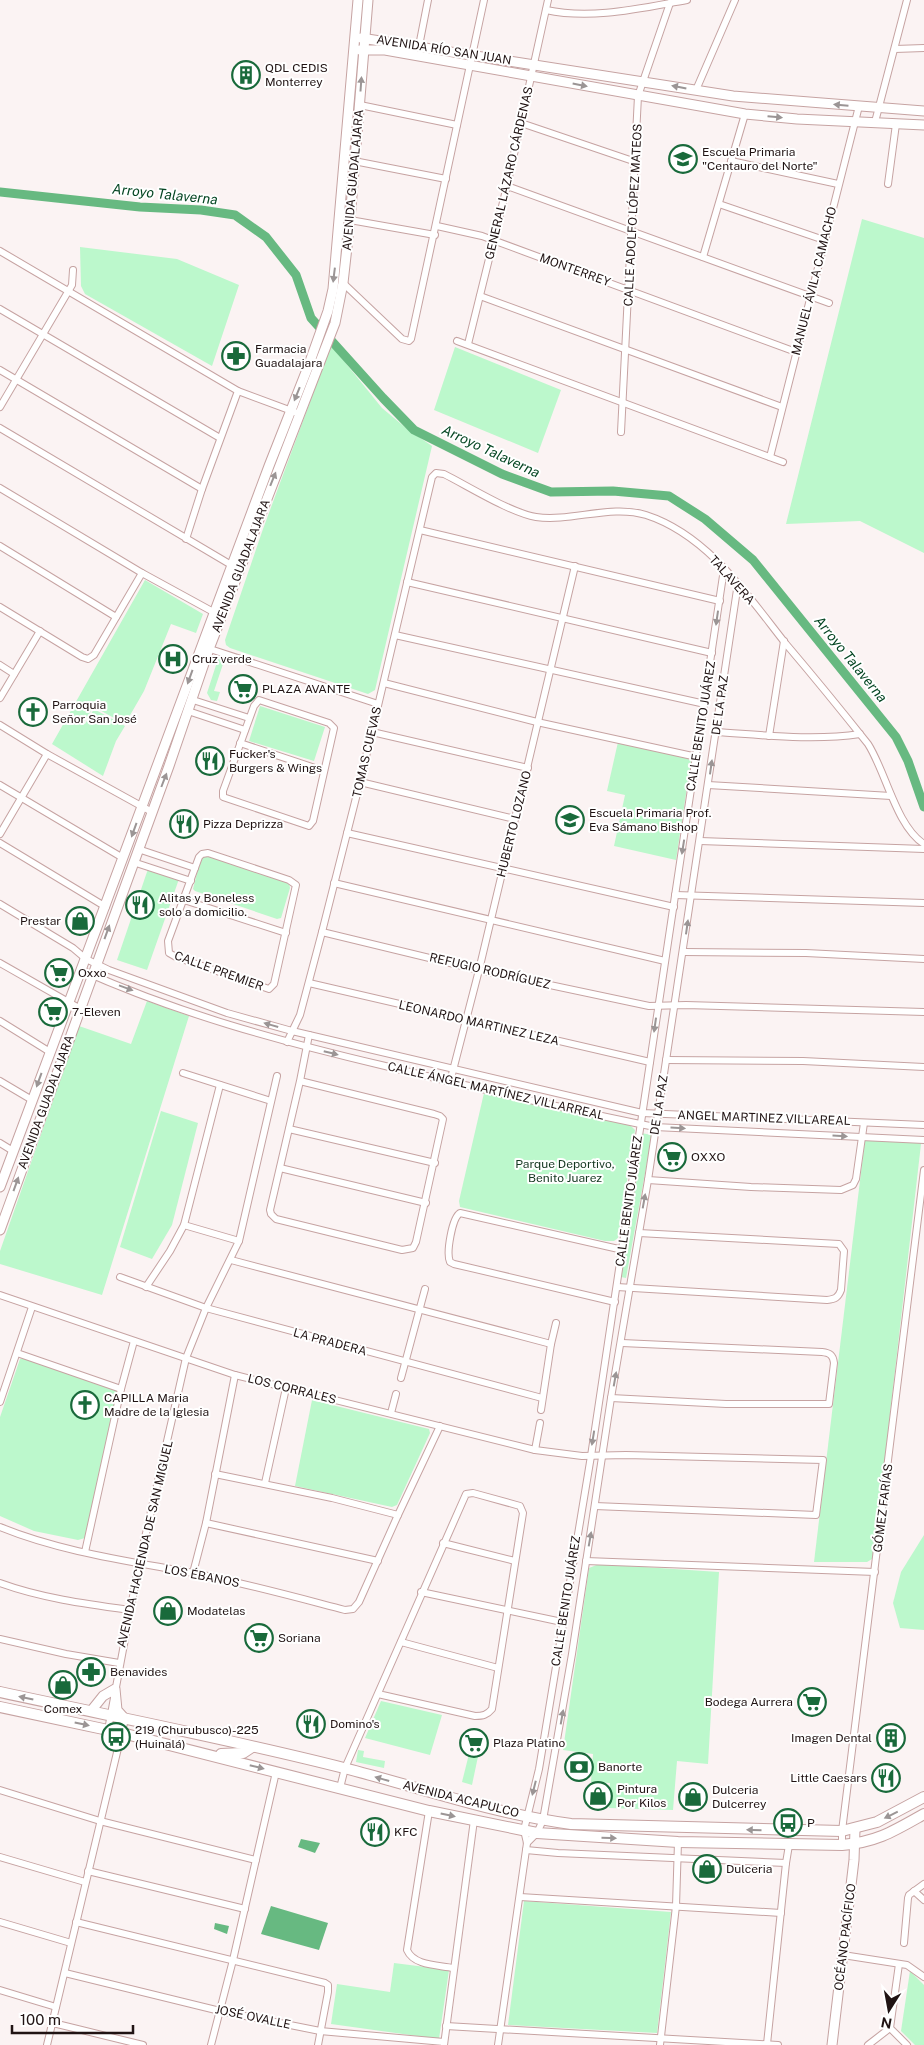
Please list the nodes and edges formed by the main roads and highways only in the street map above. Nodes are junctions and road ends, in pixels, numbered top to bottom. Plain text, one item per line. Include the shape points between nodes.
1 (358, 0) edge
2 (368, 0) edge
3 (353, 38) junction
4 (365, 38) junction
5 (364, 49) junction
6 (352, 51) junction
7 (924, 111) edge
8 (924, 125) edge
9 (235, 567) junction
10 (205, 648) junction
11 (187, 715) junction
12 (176, 716) junction
13 (0, 1188) edge
14 (0, 1230) edge
15 (0, 1692) edge
16 (0, 1707) edge
17 (91, 1711) junction
18 (125, 1720) junction
19 (252, 1746) junction
20 (202, 1754) junction
21 (924, 1797) edge
22 (924, 1814) edge
23 (855, 1829) junction
24 (855, 1844) junction
25 (832, 2045) edge

1 - 3 main road, AVENIDA GUADALAJARA
2 - 4 main road, AVENIDA GUADALAJARA
3 - 4 main road, AVENIDA RÍO SAN JUAN
3 - 6 main road, AVENIDA GUADALAJARA
4 - 5 main road, AVENIDA GUADALAJARA
7 -> 4 main road, AVENIDA RÍO SAN JUAN via 732,96
5 - 6 main road, AVENIDA RÍO SAN JUAN
5 -> 8 main road, AVENIDA RÍO SAN JUAN via 385,50 745,114
9 -> 5 main road, AVENIDA GUADALAJARA via 335,323 350,220
6 -> 9 main road, AVENIDA GUADALAJARA via 333,290
9 - 10 main road, AVENIDA GUADALAJARA
10 - 11 main road, AVENIDA GUADALAJARA
10 -> 12 main road, AVENIDA GUADALAJARA
11 - 12 main road
14 -> 11 main road, AVENIDA GUADALAJARA
12 -> 13 main road, AVENIDA GUADALAJARA
17 -> 15 main road, AVENIDA ACAPULCO
16 -> 20 main road, AVENIDA ACAPULCO
17 - 18 main road, AVENIDA ACAPULCO
17 - 18 main road via 115,1689 117,1710
18 - 19 main road, AVENIDA ACAPULCO
19 - 20 main road via 243,1753
23 -> 19 main road, AVENIDA ACAPULCO via 608,1826 543,1820
20 -> 24 main road, AVENIDA ACAPULCO via 429,1811 538,1833 678,1842
21 -> 23 main road, AVENIDA ACAPULCO via 891,1816
22 - 24 main road, AVENIDA ACAPULCO via 881,1838
23 - 24 main road, OCÉANO PACÍFICO
24 - 25 main road, OCÉANO PACÍFICO

